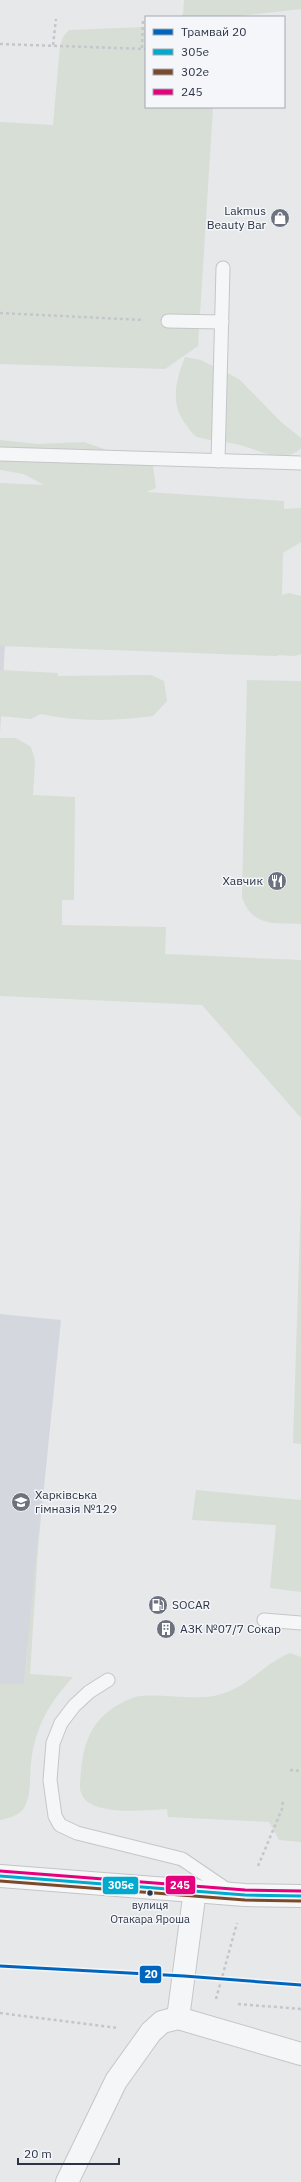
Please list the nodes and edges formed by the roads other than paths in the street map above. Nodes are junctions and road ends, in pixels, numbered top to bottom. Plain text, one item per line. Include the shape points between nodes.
1 (224, 268) dead end
2 (168, 321) road end
3 (222, 322) junction
4 (0, 454) edge
5 (218, 461) junction
6 (301, 463) edge
7 (264, 1620) dead end
8 (301, 1623) edge
9 (108, 1680) dead end
10 (0, 1876) edge
11 (196, 1890) junction
12 (232, 1893) junction
13 (301, 1896) edge
14 (178, 2018) junction
15 (301, 2054) edge
16 (67, 2182) edge

1 - 3 lane
2 - 3 lane
3 - 5 lane
4 - 5 lane
5 - 6 lane
7 - 8 lane
9 - 12 lane via 89,1692 74,1706 61,1723 53,1744 50,1780 55,1816 60,1825 77,1833 182,1859
10 - 11 main road
11 - 12 main road
11 - 14 street
12 - 13 main road
14 - 15 street
14 - 16 street via 162,2022 151,2032 116,2081

